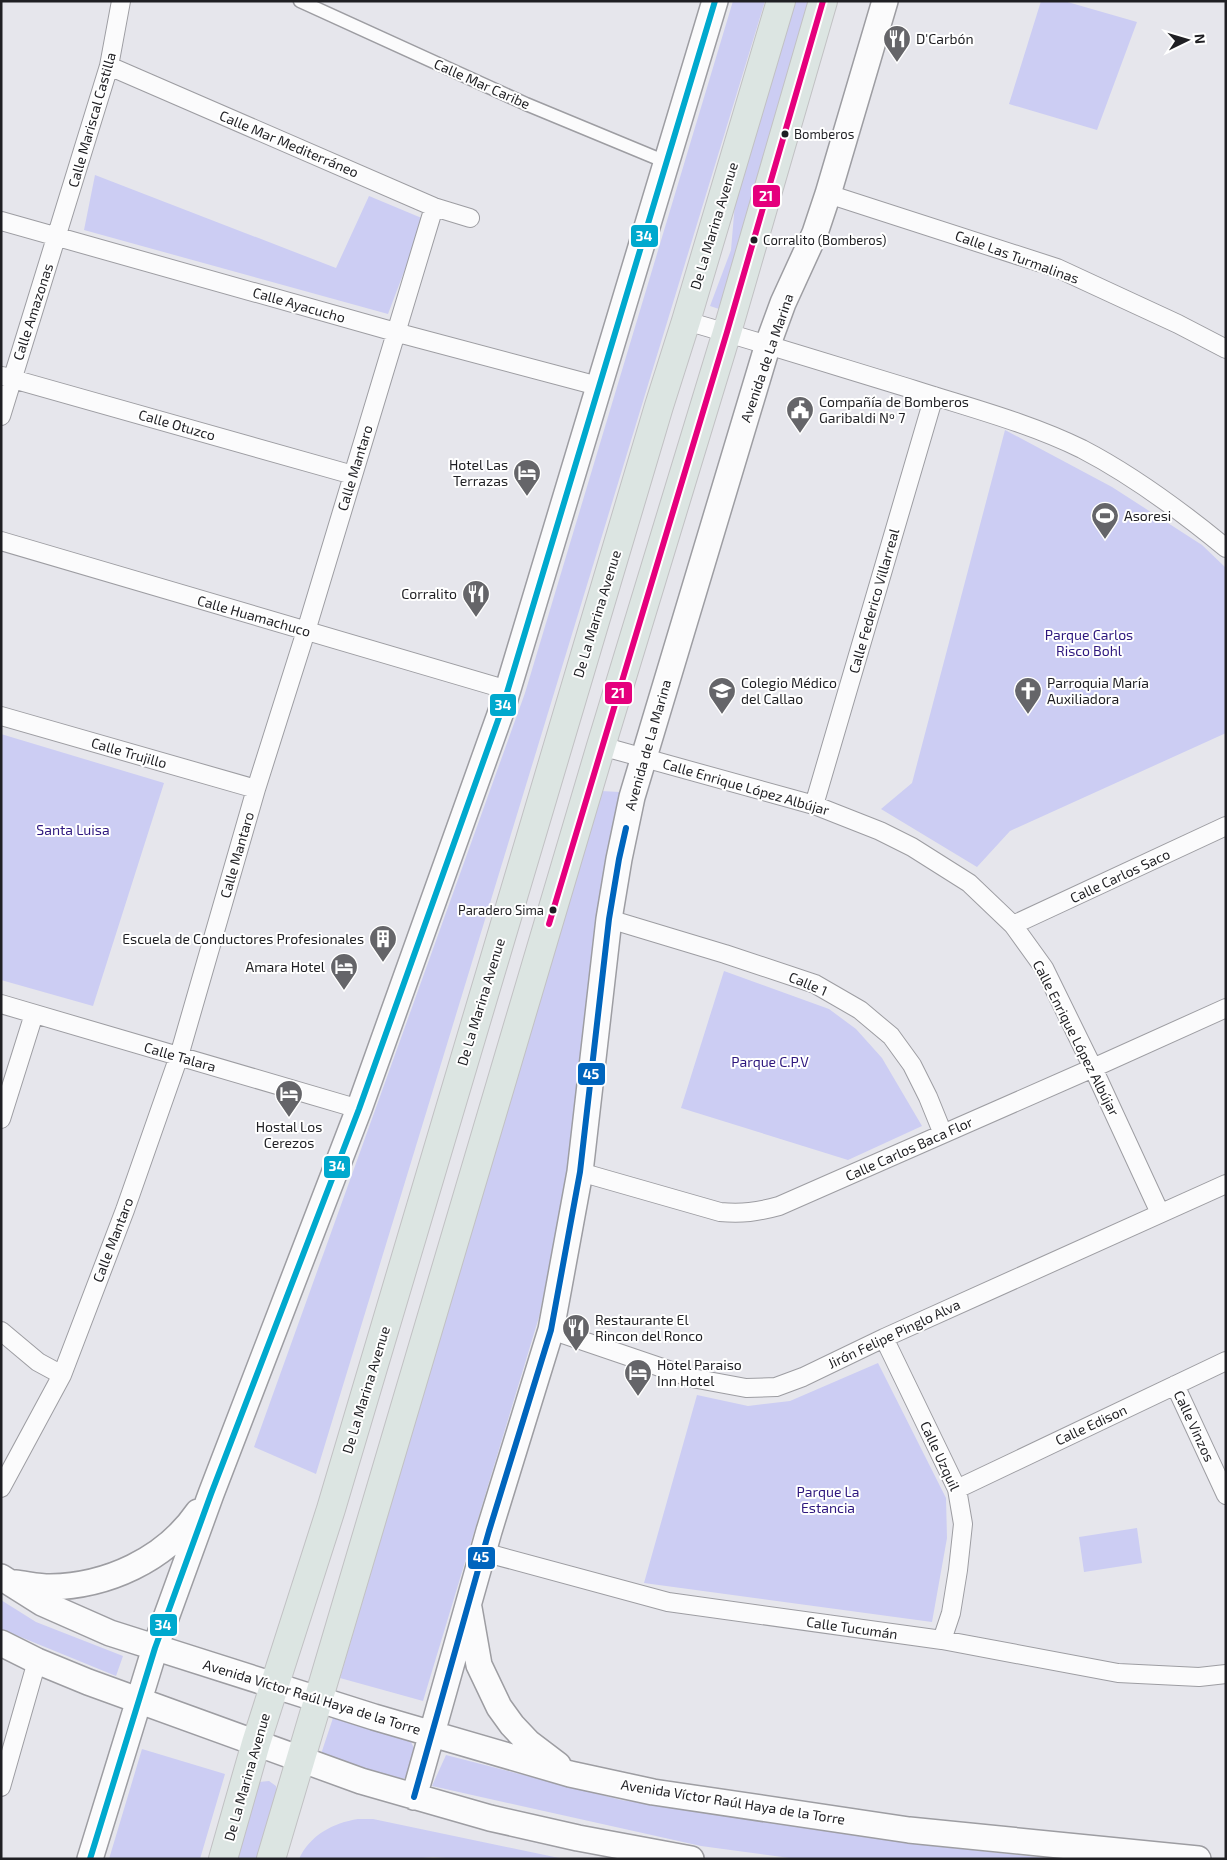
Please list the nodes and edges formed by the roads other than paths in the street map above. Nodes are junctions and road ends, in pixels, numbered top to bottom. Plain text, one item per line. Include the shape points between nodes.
1 (121, 1) edge
2 (300, 1) edge
3 (716, 1) edge
4 (781, 1) edge
5 (823, 1) edge
6 (885, 1) edge
7 (109, 66) junction
8 (666, 162) junction
9 (828, 194) junction
10 (434, 207) junction
11 (470, 218) dead end
12 (1, 221) edge
13 (57, 237) junction
14 (686, 321) junction
15 (396, 332) junction
16 (727, 332) junction
17 (768, 344) junction
18 (1226, 349) edge
19 (7, 377) edge
20 (598, 386) junction
21 (934, 396) junction
22 (1, 416) edge
23 (353, 475) junction
24 (1, 541) edge
25 (1226, 548) edge
26 (306, 631) junction
27 (508, 690) junction
28 (1, 716) edge
29 (601, 746) junction
30 (643, 757) junction
31 (256, 789) junction
32 (814, 805) junction
33 (1226, 826) edge
34 (609, 919) junction
35 (1013, 925) junction
36 (1, 1004) edge
37 (1226, 1008) edge
38 (34, 1014) junction
39 (179, 1056) junction
40 (1093, 1068) junction
41 (359, 1110) junction
42 (1, 1118) edge
43 (943, 1134) junction
44 (580, 1172) junction
45 (1226, 1184) edge
46 (1160, 1213) junction
47 (551, 1330) junction
48 (1, 1331) edge
49 (884, 1338) junction
50 (1226, 1361) edge
51 (62, 1375) junction
52 (1175, 1385) junction
53 (1, 1488) edge
54 (957, 1489) junction
55 (211, 1494) junction
56 (1226, 1495) edge
57 (483, 1552) junction
58 (5, 1579) edge
59 (468, 1604) junction
60 (942, 1640) junction
61 (1, 1643) edge
62 (155, 1648) junction
63 (37, 1661) junction
64 (1226, 1674) edge
65 (274, 1686) junction
66 (138, 1699) junction
67 (318, 1700) junction
68 (431, 1734) junction
69 (256, 1743) junction
70 (301, 1759) junction
71 (570, 1774) junction
72 (1, 1787) edge
73 (414, 1797) junction
74 (90, 1859) edge
75 (223, 1859) edge
76 (271, 1859) edge
77 (691, 1859) edge
78 (1198, 1859) edge

1 - 7 street, Calle Mariscal Castilla
2 - 8 street, Calle Mar Caribe via 526,104
3 - 8 main road
4 - 14 main road, De La Marina Avenue
5 - 16 main road
6 - 9 main road, Avenida de La Marina
7 - 10 street, Calle Mar Mediterráneo
7 - 13 street, Calle Mariscal Castilla
8 - 20 main road
9 - 17 main road, Avenida de La Marina
9 - 18 street, Calle Las Turmalinas via 1057,268
10 - 11 street, Calle Mar Mediterráneo
10 - 15 street, Calle Mantaro
12 - 13 street, Calle Ayacucho
13 - 15 street, Calle Ayacucho
13 - 19 street, Calle Amazonas
14 - 16 street
14 - 65 main road, De La Marina Avenue via 331,1509
15 - 20 street, Calle Ayacucho
15 - 23 street, Calle Mantaro
16 - 17 street
16 - 29 main road
17 - 21 street
17 - 30 main road, Avenida de La Marina
19 - 22 street, Calle Amazonas
19 - 23 street, Calle Otuzco
20 - 27 main road
21 - 25 street via 1044,432 1083,450 1147,488
21 - 32 street, Calle Federico Villarreal
23 - 26 street, Calle Mantaro
24 - 26 street, Calle Huamachuco
26 - 27 street, Calle Huamachuco
26 - 31 street, Calle Mantaro
27 - 41 main road
28 - 31 street, Calle Trujillo
29 - 30 street, Calle Enrique López Albújar
29 - 67 main road
30 - 32 street, Calle Enrique López Albújar
30 - 34 main road, Avenida de La Marina via 618,859
31 - 39 street, Calle Mantaro
32 - 35 street, Calle Enrique López Albújar via 912,847 969,883
33 - 35 street, Calle Carlos Saco
34 - 43 street, Calle 1 via 814,984 860,1010 891,1036 912,1065
34 - 44 main road, Avenida de La Marina
35 - 40 street, Calle Enrique López Albújar via 1044,968
36 - 38 street, Calle Talara
37 - 40 street, Calle Carlos Baca Flor
38 - 39 street, Calle Talara
38 - 42 street
39 - 41 street, Calle Talara
39 - 51 street, Calle Mantaro
40 - 43 street, Calle Carlos Baca Flor
40 - 46 street, Calle Enrique López Albújar
41 - 55 main road
43 - 44 street, Calle Carlos Baca Flor via 779,1206 743,1214 720,1212
44 - 47 main road, Avenida de La Marina
45 - 46 street, Jirón Felipe Pinglo Alva
46 - 49 street, Jirón Felipe Pinglo Alva
47 - 49 street, Jirón Felipe Pinglo Alva via 692,1378 746,1388 776,1388
47 - 57 main road, Avenida de La Marina
48 - 51 street via 38,1362
49 - 54 street, Calle Uzquil
50 - 52 street, Calle Edison
51 - 53 street, Calle Mantaro
52 - 54 street, Calle Edison
52 - 56 street, Calle Vinzos
54 - 60 street, Calle Uzquil via 963,1532 951,1613
55 - 58 main road via 188,1526 159,1552 120,1574 87,1584 48,1587
55 - 62 main road
57 - 59 main road, Avenida de La Marina
57 - 60 street, Calle Tucumán via 668,1602
58 - 62 main road, Avenida Víctor Raúl Haya de la Torre via 42,1603 110,1633
59 - 68 main road, Avenida de La Marina
59 - 71 main road via 479,1665 499,1708 529,1743
60 - 64 street, Calle Tucumán via 1118,1673 1199,1677
61 - 63 main road
62 - 65 main road, Avenida Víctor Raúl Haya de la Torre
62 - 66 main road
63 - 66 main road
63 - 72 street
65 - 67 main road, Avenida Víctor Raúl Haya de la Torre
65 - 69 main road, De La Marina Avenue
66 - 69 main road
66 - 74 main road
67 - 68 main road, Avenida Víctor Raúl Haya de la Torre
67 - 70 main road
68 - 71 main road, Avenida Víctor Raúl Haya de la Torre
68 - 73 main road, Avenida de La Marina
69 - 70 main road
69 - 75 main road, De La Marina Avenue
70 - 73 main road
70 - 76 main road
71 - 78 main road, Avenida Víctor Raúl Haya de la Torre via 653,1792 909,1830
73 - 77 main road via 578,1838

